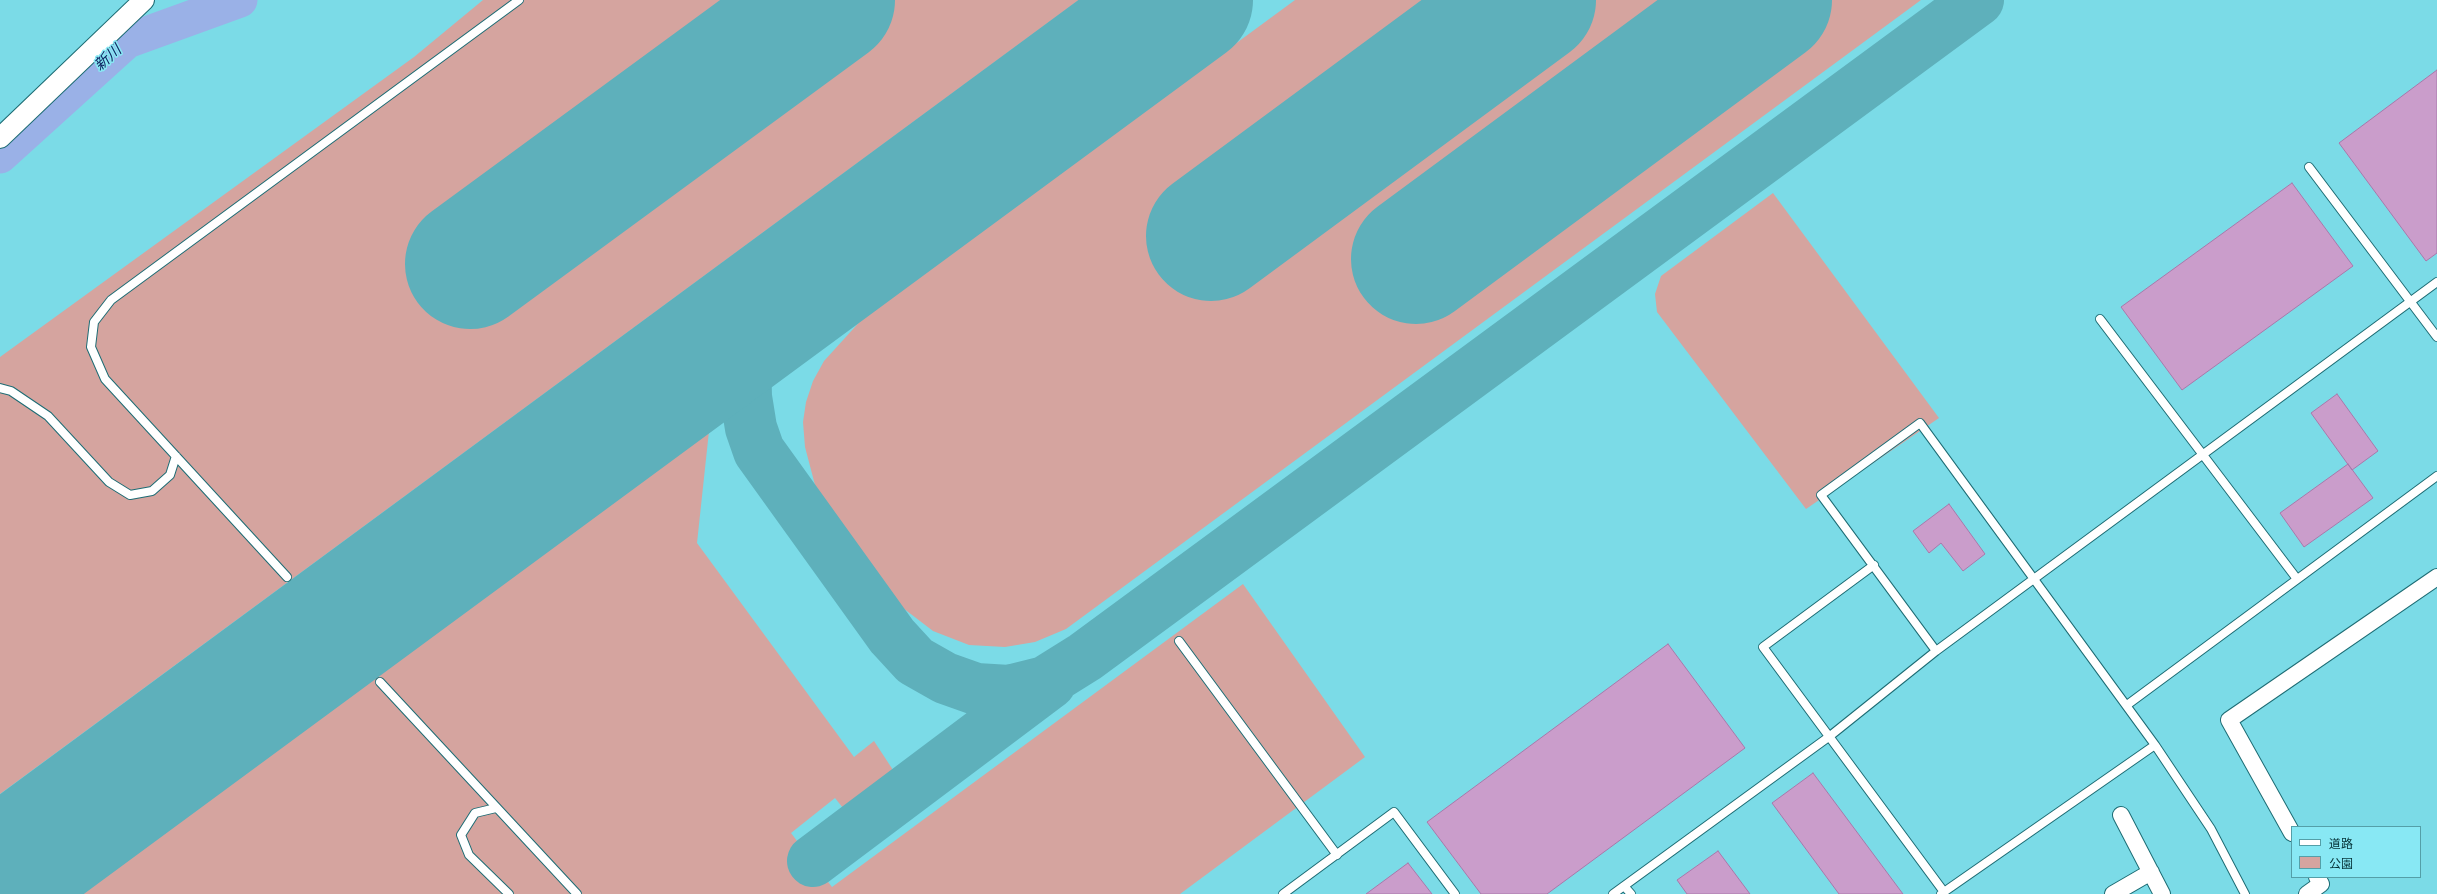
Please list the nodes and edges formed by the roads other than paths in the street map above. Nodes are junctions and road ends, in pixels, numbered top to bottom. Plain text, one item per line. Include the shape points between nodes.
1 (144, 0) edge
2 (519, 0) edge
3 (0, 138) edge
4 (2309, 167) dead end
5 (2437, 282) edge
6 (2411, 302) junction
7 (2100, 319) dead end
8 (2437, 337) edge
9 (0, 388) edge
10 (2204, 455) junction
11 (176, 456) junction
12 (2437, 476) edge
13 (1874, 565) junction
14 (287, 577) dead end
15 (2437, 577) edge
16 (2035, 579) junction
17 (2297, 579) junction
18 (1179, 641) dead end
19 (1936, 651) junction
20 (380, 682) dead end
21 (2127, 705) junction
22 (1830, 736) junction
23 (2155, 745) junction
24 (496, 808) junction
25 (2121, 815) dead end
26 (2291, 831) edge
27 (1336, 855) junction
28 (2151, 872) junction
29 (2318, 878) edge
30 (1624, 886) junction
31 (1943, 893) edge
32 (509, 894) edge
33 (577, 894) edge
34 (1283, 894) edge
35 (1455, 894) edge
36 (1613, 894) edge
37 (1631, 894) edge
38 (2112, 894) edge
39 (2162, 894) edge
40 (2245, 894) edge
41 (2307, 894) edge

1 - 3 street
2 - 11 lane via 111,300 94,322 91,347 105,379
4 - 6 lane
5 - 6 lane
6 - 8 lane
6 - 10 lane
7 - 10 lane
9 - 11 lane via 11,391 48,416 109,482 130,495 152,491 170,475
10 - 16 lane
10 - 17 lane
11 - 14 lane
12 - 17 lane
13 - 16 lane via 1821,495 1920,424
13 - 19 lane
13 - 22 lane via 1763,647
15 - 26 street via 2229,720
16 - 19 lane
16 - 21 lane
17 - 21 lane
18 - 27 lane
19 - 22 lane
20 - 24 lane
21 - 23 lane
22 - 30 lane
22 - 31 lane
23 - 31 lane
23 - 40 lane via 2211,829
24 - 32 lane via 475,813 462,835 469,855
24 - 33 lane
25 - 28 street
27 - 34 lane
27 - 35 lane via 1394,812
28 - 38 street
28 - 39 street
29 - 41 street via 2321,884
30 - 36 lane
30 - 37 lane

